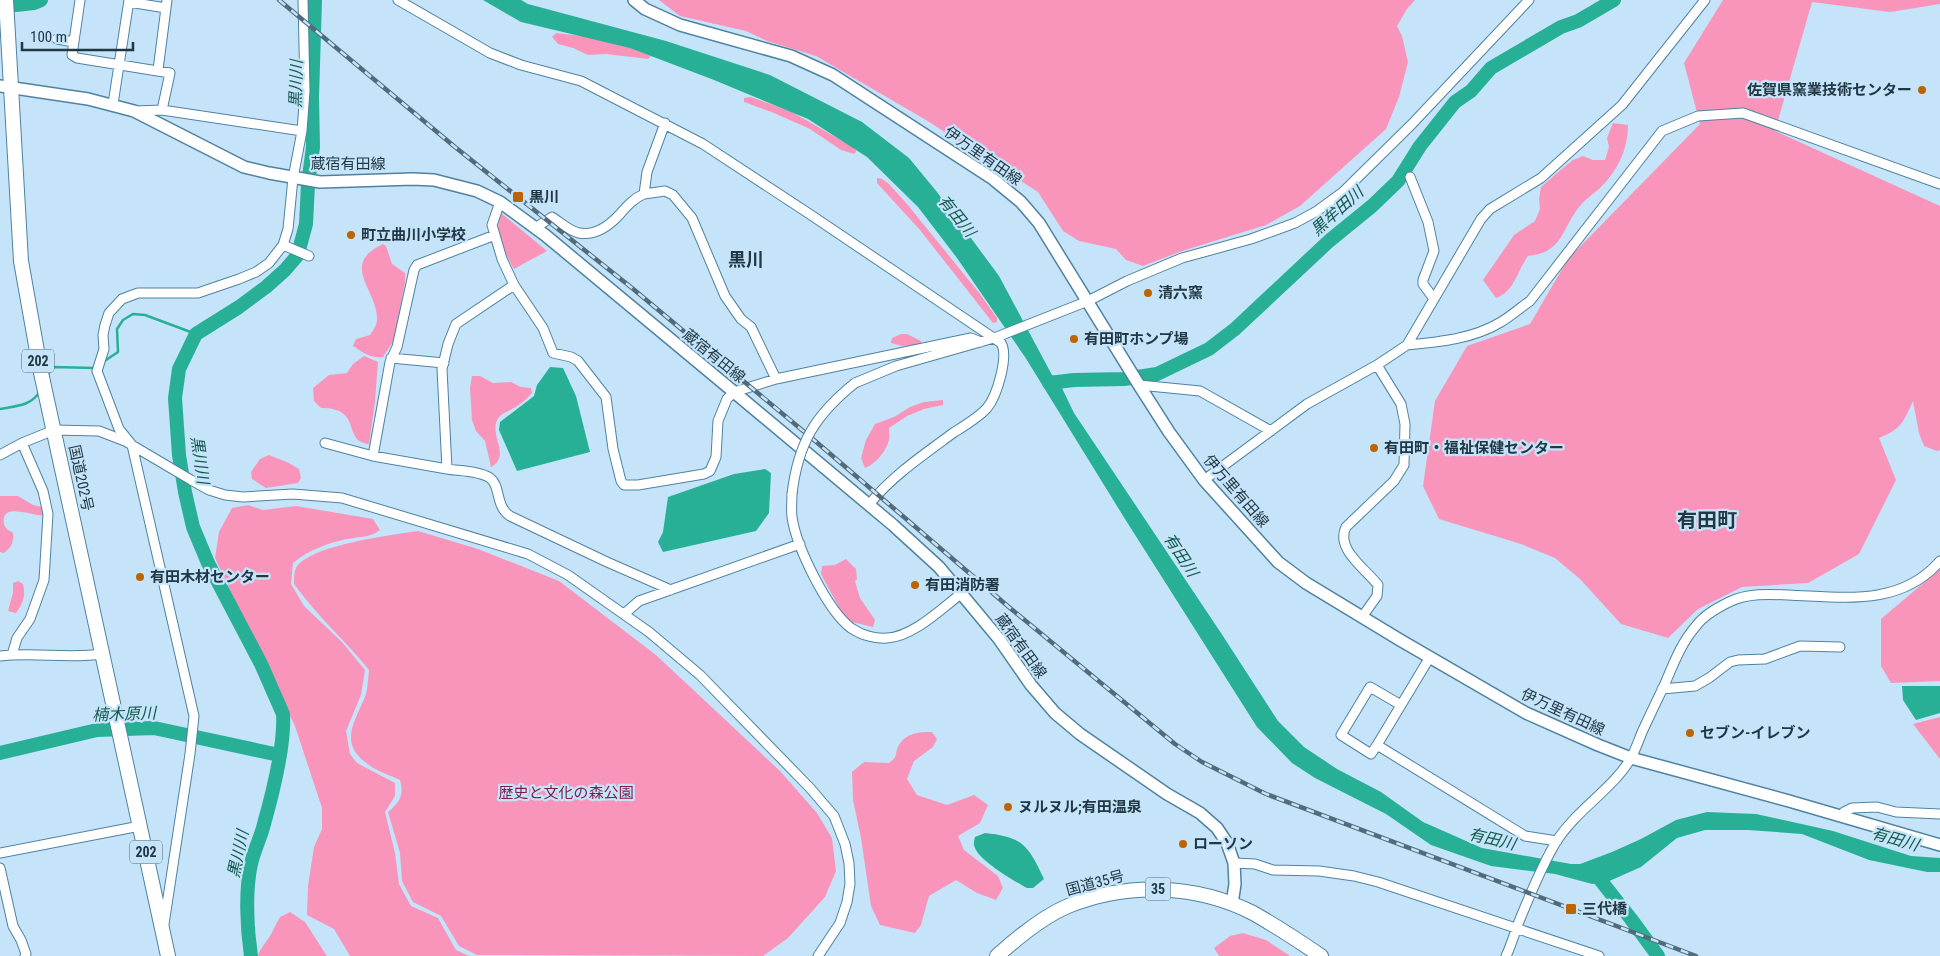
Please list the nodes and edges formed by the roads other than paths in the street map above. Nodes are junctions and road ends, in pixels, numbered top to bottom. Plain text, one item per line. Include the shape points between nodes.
1 (6, 0) edge
2 (80, 0) edge
3 (303, 0) edge
4 (398, 0) edge
5 (634, 0) edge
6 (1529, 0) edge
7 (1705, 0) edge
8 (129, 1) edge
9 (167, 4) edge
10 (57, 39) dead end
11 (74, 42) junction
12 (120, 64) junction
13 (158, 70) junction
14 (6, 87) edge
15 (113, 104) junction
16 (162, 110) junction
17 (134, 111) junction
18 (665, 123) junction
19 (302, 131) junction
20 (1410, 177) dead end
21 (293, 178) junction
22 (1940, 184) edge
23 (644, 194) junction
24 (500, 202) junction
25 (535, 228) junction
26 (495, 235) junction
27 (283, 245) junction
28 (309, 256) dead end
29 (514, 285) junction
30 (1434, 299) junction
31 (1088, 302) junction
32 (994, 338) junction
33 (982, 342) junction
34 (1407, 345) junction
35 (392, 358) junction
36 (444, 363) junction
37 (1377, 365) junction
38 (776, 379) junction
39 (1139, 385) junction
40 (734, 392) junction
41 (54, 430) junction
42 (1272, 431) junction
43 (22, 443) junction
44 (325, 443) dead end
45 (132, 445) junction
46 (0, 455) edge
47 (374, 456) junction
48 (447, 469) junction
49 (1204, 480) junction
50 (869, 505) junction
51 (800, 544) junction
52 (1940, 561) edge
53 (671, 590) junction
54 (962, 593) junction
55 (624, 614) junction
56 (1362, 617) junction
57 (1840, 647) dead end
58 (102, 654) junction
59 (12, 655) junction
60 (0, 656) edge
61 (1430, 657) junction
62 (1662, 689) junction
63 (1401, 705) junction
64 (1377, 745) junction
65 (1631, 758) junction
66 (1940, 814) edge
67 (1842, 816) junction
68 (140, 826) junction
69 (1555, 845) junction
70 (1938, 845) edge
71 (0, 853) edge
72 (1234, 863) junction
73 (0, 868) edge
74 (1232, 904) junction
75 (1517, 928) junction
76 (163, 933) junction
77 (25, 956) edge
78 (168, 956) edge
79 (818, 956) edge
80 (997, 956) edge
81 (1321, 956) edge
82 (1506, 956) edge
83 (1599, 956) edge

1 - 14 highway, 国道202号 / 202
2 - 11 street
3 - 19 street via 305,91
4 - 18 street via 490,54 582,81
5 - 31 main road, 伊万里有田線 via 645,9 680,25 791,56 833,75 993,179 1021,202 1039,223
6 - 31 street via 1412,124 1343,192 1317,211 1295,223 1250,239 1182,258 1126,281
7 - 30 street via 1622,106 1541,178 1490,209 1480,219
8 - 9 street
8 - 12 street
9 - 13 street
10 - 11 street
11 - 12 street via 72,55 77,58
12 - 13 street
12 - 15 street
13 - 16 street via 170,73
14 - 15 main road, 蔵宿有田線
14 - 41 highway, 国道202号 / 202 via 21,261
15 - 17 main road, 蔵宿有田線
16 - 17 street
16 - 19 street
17 - 21 main road, 蔵宿有田線 via 244,167
18 - 23 street via 647,172
18 - 32 street via 704,144
19 - 21 street
20 - 30 street via 1428,222 1434,251 1423,284
21 - 24 main road, 蔵宿有田線 via 320,182 434,180 477,191
21 - 27 street via 288,229
22 - 34 street via 1743,113 1698,116 1662,131 1530,301 1501,322 1470,335
23 - 25 street via 599,231 580,234 552,217
23 - 38 street via 665,191 674,196 692,218 725,296 751,328
24 - 25 main road, 蔵宿有田線
24 - 26 street via 492,225
25 - 40 main road, 蔵宿有田線
26 - 29 street
26 - 35 street via 418,265 414,270
27 - 28 street
27 - 45 street via 269,263 239,279 198,293 138,293 122,299 109,313 97,371 118,429
29 - 36 street via 456,324
29 - 40 street via 542,328 553,353 578,361 606,397 613,449 624,485 710,471 716,458 718,421 727,399
30 - 34 street
31 - 32 street
31 - 39 main road, 伊万里有田線
32 - 33 street
32 - 50 street via 1004,348 1003,368 994,397 986,408 877,494
33 - 38 street via 971,338
33 - 51 street, bridge via 896,366 855,384 825,410 804,441 798,459 792,519
34 - 37 street
35 - 36 street
35 - 47 street
36 - 48 street via 442,395
37 - 42 street via 1308,404
37 - 56 street via 1401,404 1405,424 1404,465 1394,481 1342,534 1344,545 1378,585 1377,596
38 - 40 street
39 - 42 street via 1200,392
39 - 49 main road, 伊万里有田線
40 - 50 main road, 蔵宿有田線
41 - 43 street
41 - 45 street via 99,431
41 - 58 highway, 国道202号 / 202
42 - 49 street
43 - 46 street
43 - 59 street via 43,491 48,514 44,580
44 - 47 street
45 - 55 street via 209,490 225,495 293,494 342,498 506,547 548,562
45 - 76 street via 194,716
47 - 48 street
48 - 53 street via 486,476 492,480 504,512 510,516
49 - 56 main road, 伊万里有田線 via 1278,562
50 - 54 main road, 蔵宿有田線 via 940,567
51 - 53 street
51 - 54 street via 830,605 861,634 888,638 906,634
52 - 62 street via 1919,580 1884,595 1775,594 1751,595 1731,601 1713,610 1697,624 1685,640
53 - 55 street via 639,601
54 - 72 main road, 蔵宿有田線 via 1055,713 1080,734 1200,813 1227,844
55 - 79 street via 700,675 834,816 845,844 850,884 840,923
56 - 61 main road, 伊万里有田線
57 - 62 street via 1800,646 1765,659 1738,660 1695,686
58 - 59 street via 84,657
58 - 68 highway, 国道202号 / 202
59 - 60 street
61 - 63 street
61 - 65 main road, 伊万里有田線 via 1526,713
62 - 65 street
63 - 64 street
63 - 64 street via 1370,687 1341,735 1371,754
64 - 69 street via 1525,836
65 - 67 main road, 伊万里有田線
65 - 69 street via 1574,818
66 - 67 street via 1896,812 1877,807 1852,808
67 - 70 main road, 伊万里有田線
68 - 71 street
68 - 76 highway, 国道202号 / 202
69 - 75 street
72 - 74 main road, 蔵宿有田線
72 - 75 street via 1255,864 1272,870 1354,876
73 - 77 street
74 - 80 highway, 国道35号 / 35 via 1178,890 1138,889 1089,899 1067,906 1044,920
74 - 81 highway, 国道35号 / 35
75 - 82 street
75 - 83 street
76 - 78 highway, 国道202号 / 202

